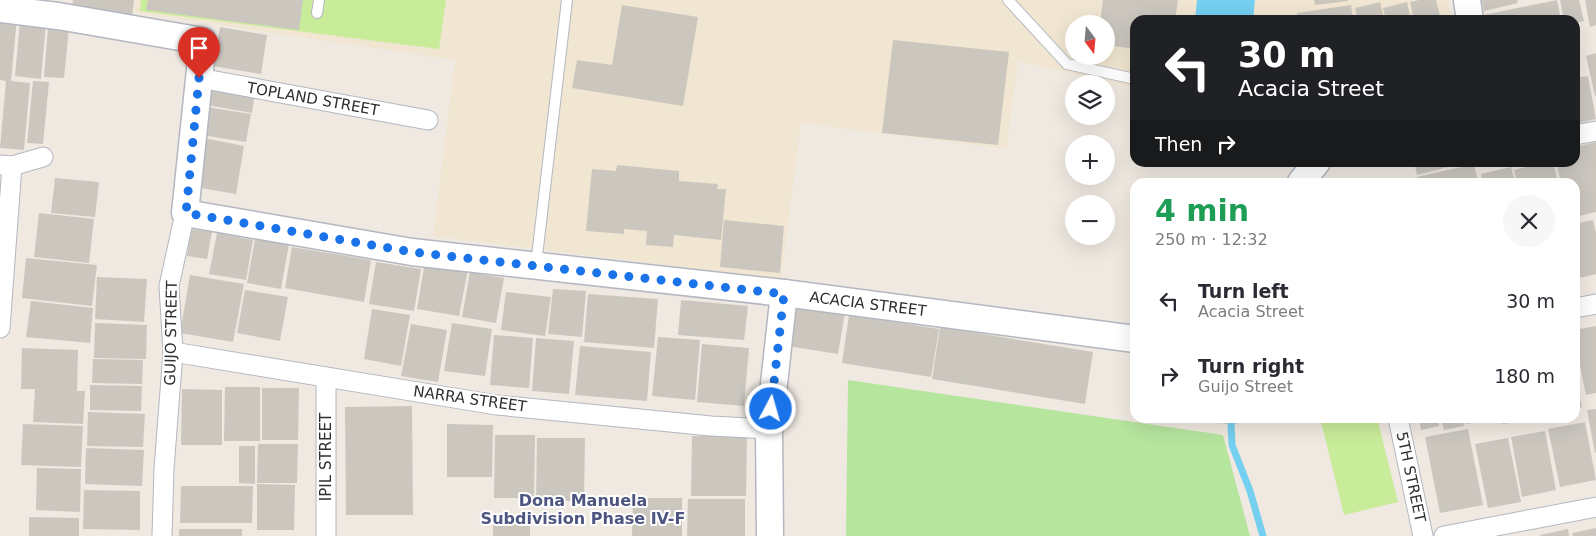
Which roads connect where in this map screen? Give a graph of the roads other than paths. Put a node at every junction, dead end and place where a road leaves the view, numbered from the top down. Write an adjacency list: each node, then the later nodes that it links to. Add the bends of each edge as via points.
1 (318, 0): 7 (lane)
2 (567, 0): 19 (lane)
3 (1008, 0): 10 (lane, via 1067,64)
4 (1467, 0): 8 (street)
5 (59, 8): 6 (street); 9 (street, GUIJO STREET, via 203,41)
6 (0, 9)
7 (317, 13)
8 (1469, 15)
9 (199, 78): 11 (street, TOPLAND STREET); 18 (street, GUIJO STREET)
10 (1130, 78)
11 (428, 120)
12 (1596, 131): 13 (street)
13 (1580, 134)
14 (43, 157): 15 (street)
15 (6, 165): 23 (street)
16 (1313, 167): 17 (street)
17 (1305, 178)
18 (186, 213): 19 (street, ACACIA STREET, via 412,252); 25 (street, GUIJO STREET, via 170,286)
19 (536, 266): 20 (street, ACACIA STREET)
20 (784, 294): 24 (street, ACACIA STREET); 28 (street)
21 (1596, 304): 22 (street)
22 (1580, 307)
23 (0, 328)
24 (1130, 338)
25 (173, 352): 26 (street, NARRA STREET); 30 (street, GUIJO STREET)
26 (326, 377): 28 (street, NARRA STREET, via 497,405); 31 (street, IPIL STREET)
27 (1399, 423): 33 (street, 5TH STREET)
28 (769, 429): 32 (street)
29 (1596, 507): 34 (street)
30 (162, 536)
31 (326, 536)
32 (770, 536)
33 (1424, 536)
34 (1444, 536)

